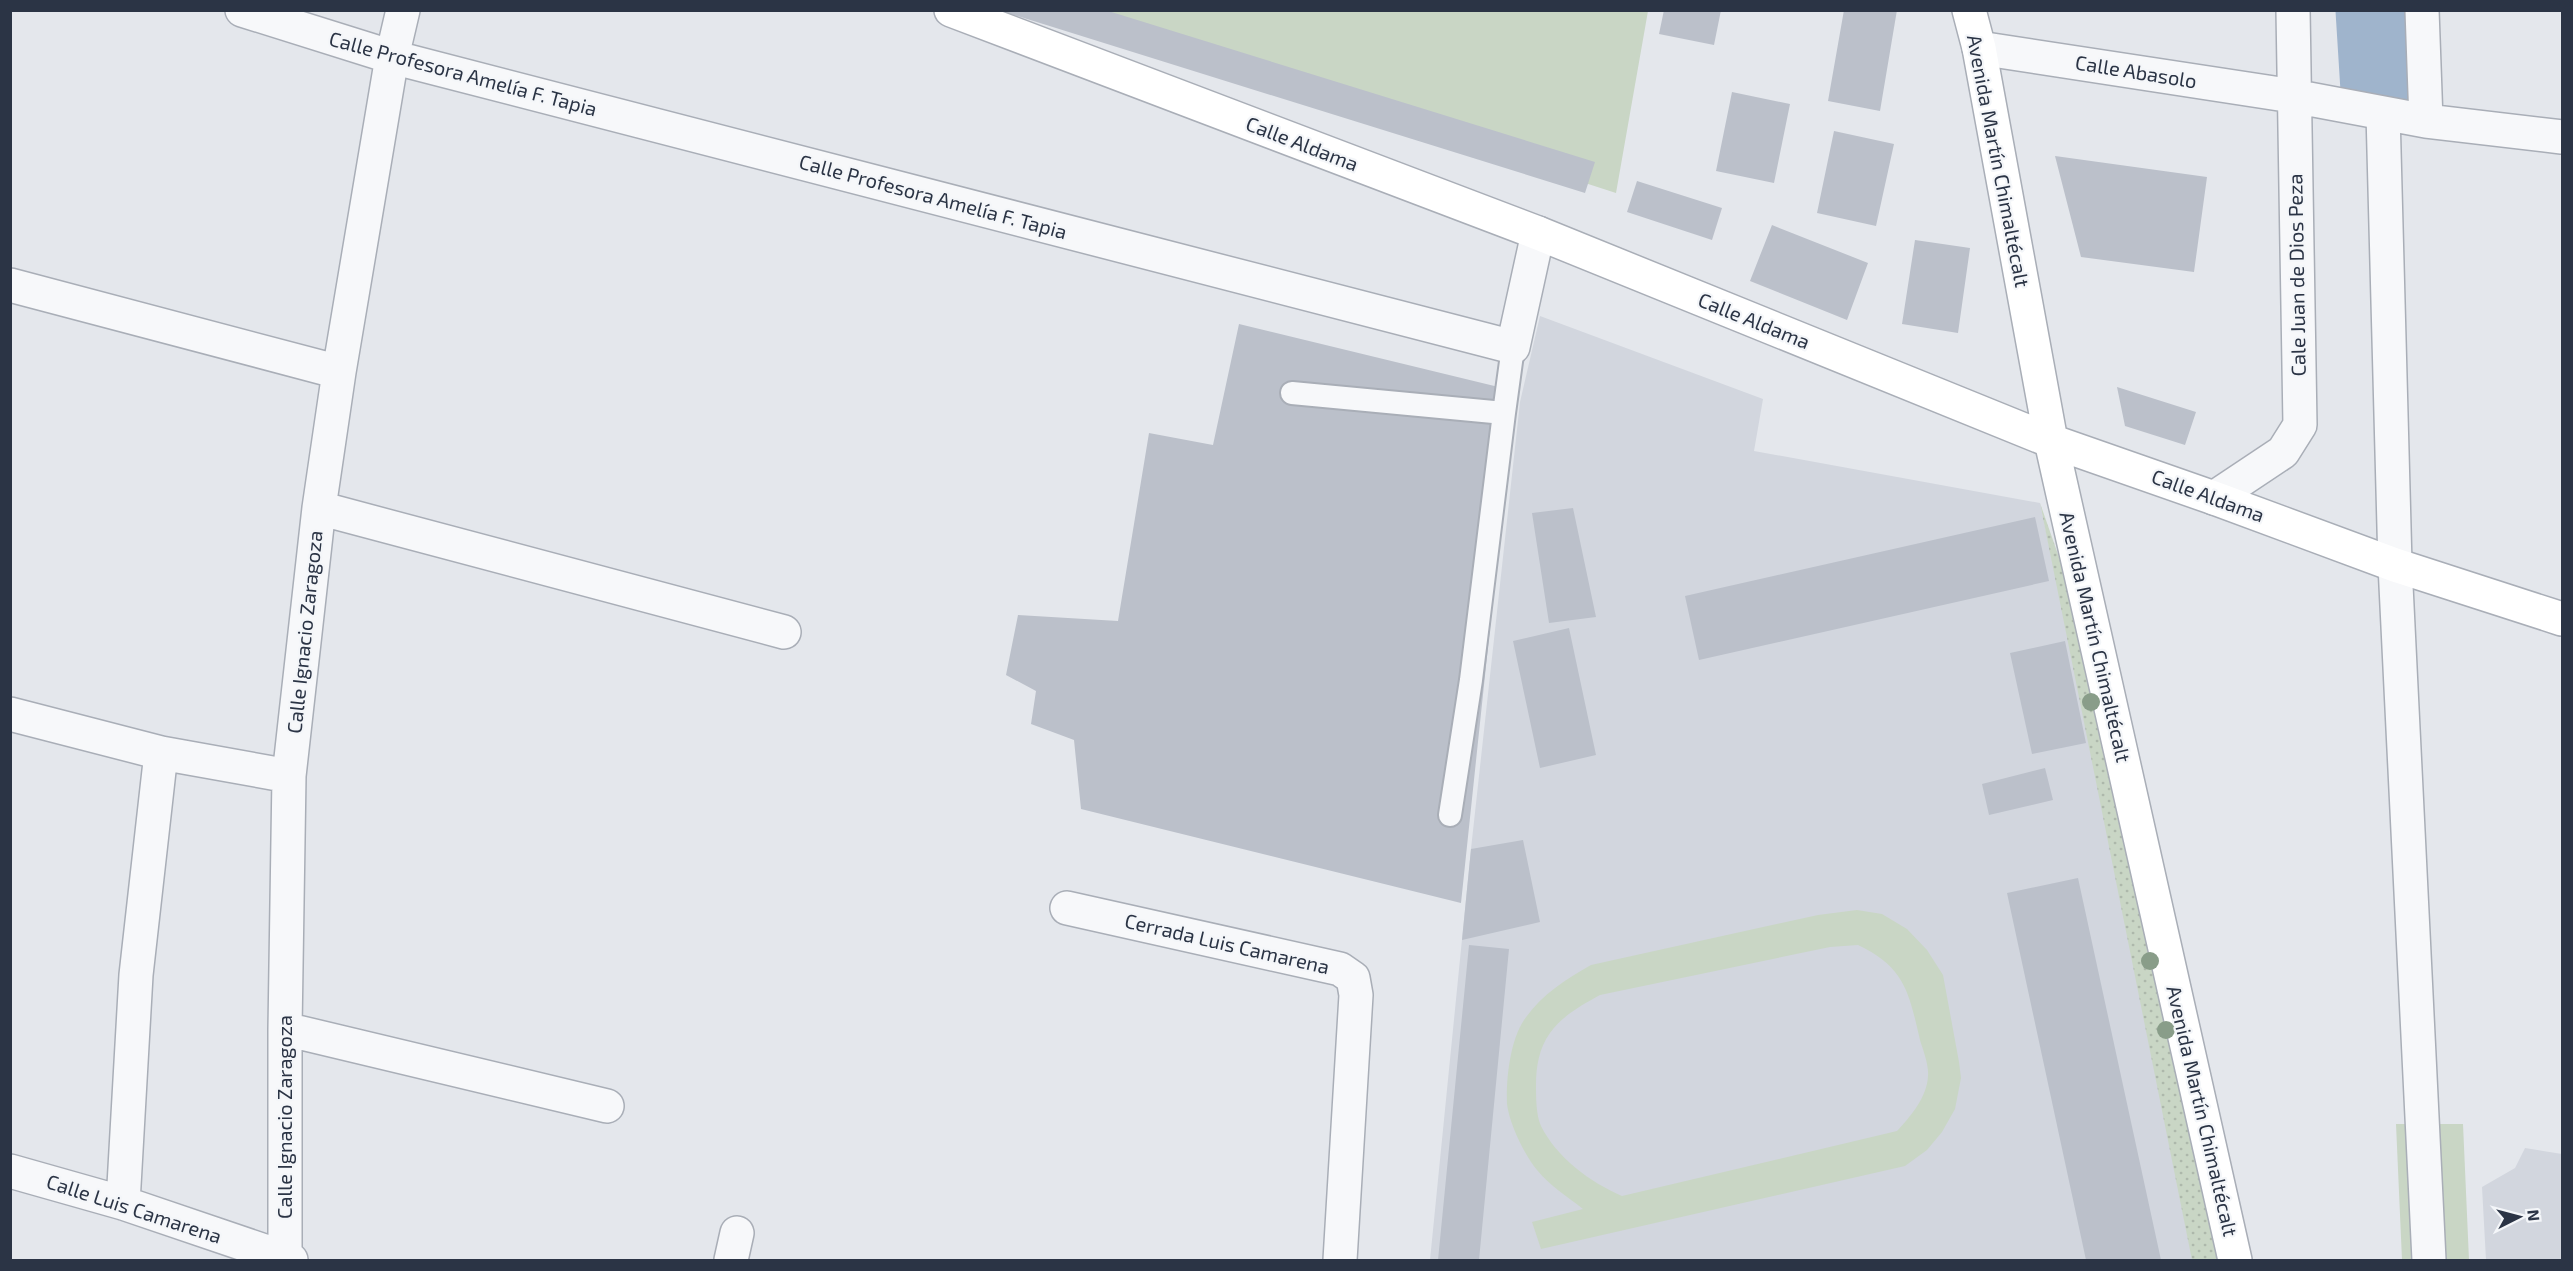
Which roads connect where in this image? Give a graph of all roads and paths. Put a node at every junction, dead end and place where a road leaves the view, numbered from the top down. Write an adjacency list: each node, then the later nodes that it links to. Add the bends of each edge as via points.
1 (242, 10): 8 (street, Calle Profesora Amelía F. Tapia)
2 (403, 10): 8 (street, Calle Ignacio Zaragoza)
3 (951, 10): 13 (main road, Calle Aldama)
4 (1969, 10): 7 (main road, Avenida Martín Chimaltécalt)
5 (2293, 10): 9 (street, Cale Juan de Dios Peza)
6 (2422, 10): 11 (street)
7 (1978, 48): 9 (street, Calle Abasolo); 19 (main road, Avenida Martín Chimaltécalt)
8 (392, 57): 15 (street, Calle Profesora Amelía F. Tapia); 16 (street, Calle Ignacio Zaragoza)
9 (2293, 96): 10 (street, Calle Abasolo); 20 (street, Cale Juan de Dios Peza, via 2300,425 2283,452)
10 (2384, 113): 11 (street, Calle Abasolo); 22 (street)
11 (2426, 121): 12 (street)
12 (2562, 137)
13 (1538, 233): 15 (street); 19 (main road, Calle Aldama)
14 (10, 285): 16 (street)
15 (1513, 347): 18 (lane)
16 (339, 372): 21 (street, Calle Ignacio Zaragoza)
17 (1292, 393): 18 (lane)
18 (1504, 413): 28 (lane)
19 (2051, 441): 20 (main road, Calle Aldama); 36 (main road, Avenida Martín Chimaltécalt)
20 (2214, 498): 22 (main road, Calle Aldama)
21 (319, 508): 24 (street); 27 (street, Calle Ignacio Zaragoza)
22 (2395, 565): 23 (main road, Calle Aldama); 37 (street)
23 (2562, 619)
24 (784, 632)
25 (10, 714): 26 (street)
26 (161, 753): 27 (street); 33 (street, via 136,975)
27 (289, 776): 30 (street, Calle Ignacio Zaragoza)
28 (1450, 815)
29 (1067, 908): 35 (street, Cerrada Luis Camarena, via 1340,969 1353,978 1356,994)
30 (285, 1029): 31 (street); 34 (street, Calle Ignacio Zaragoza)
31 (607, 1106)
32 (10, 1171): 33 (street, Calle Luis Camarena)
33 (123, 1203): 34 (street, Calle Luis Camarena)
34 (287, 1260)
35 (1340, 1260)
36 (2235, 1260)
37 (2428, 1260)

